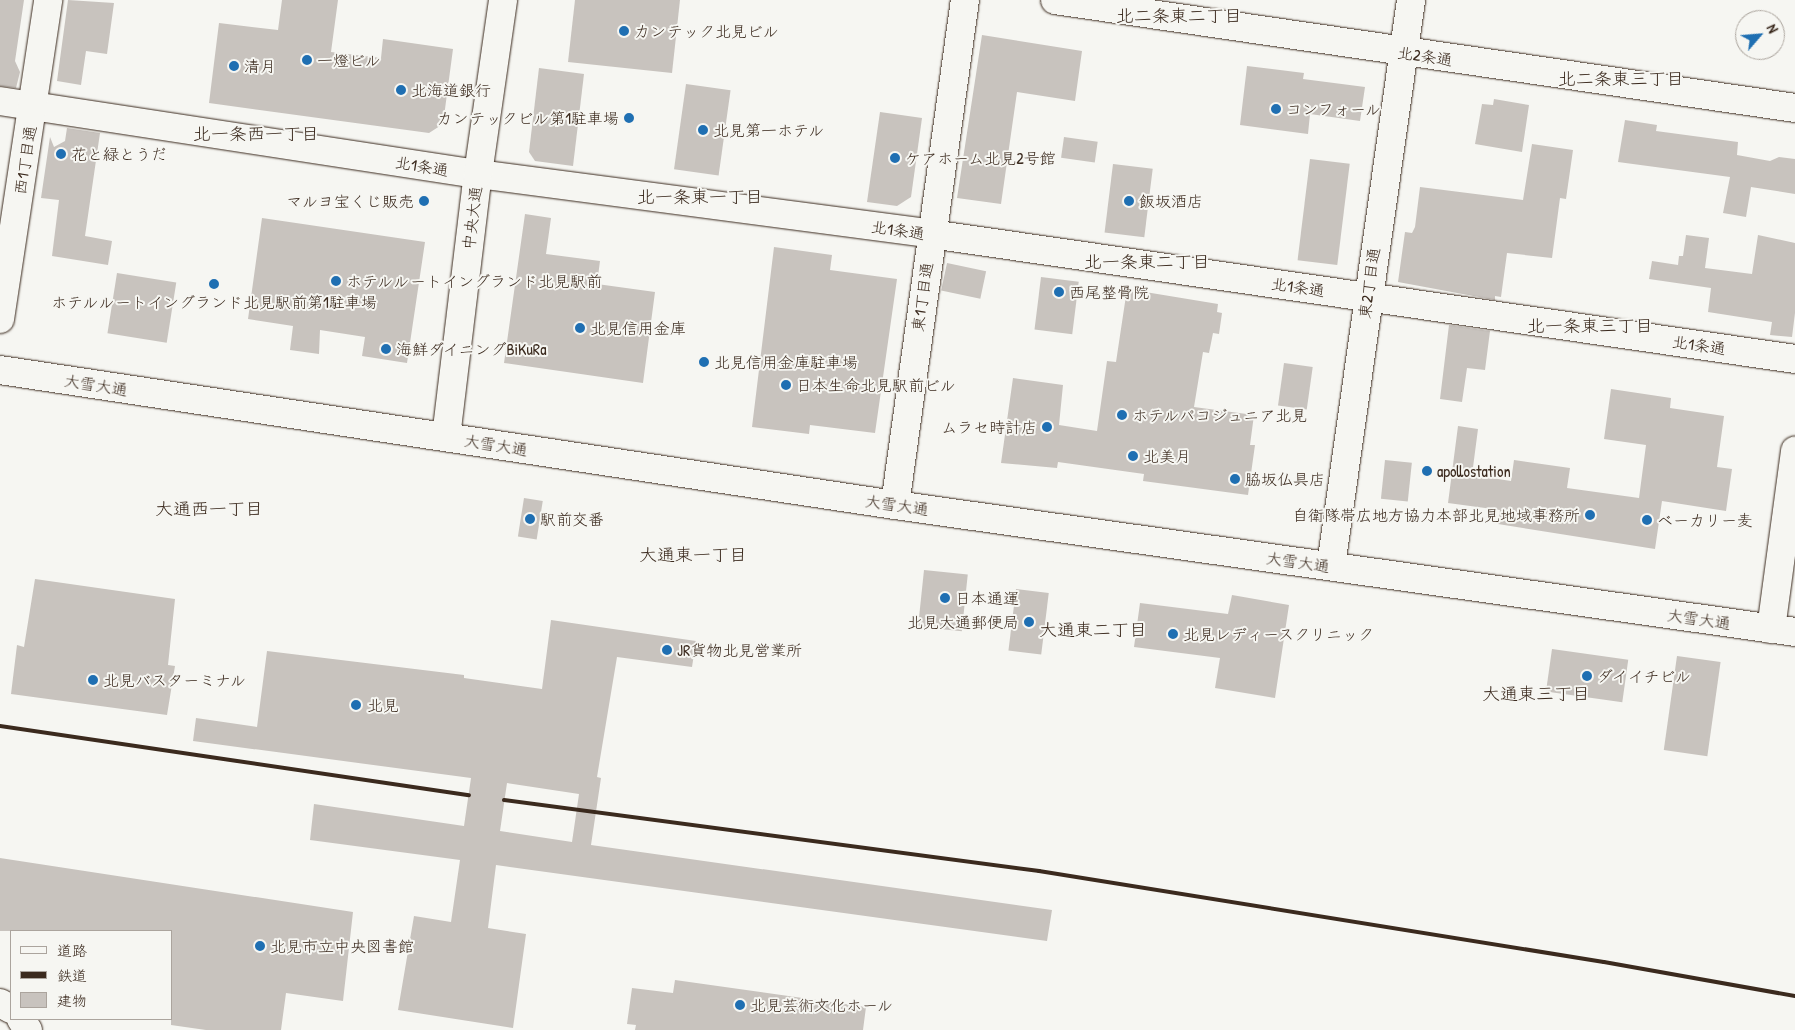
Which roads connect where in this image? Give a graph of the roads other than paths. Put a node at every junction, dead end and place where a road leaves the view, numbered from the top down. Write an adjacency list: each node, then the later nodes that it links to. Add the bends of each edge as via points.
1 (48, 0): 8 (main road, 西1丁目通)
2 (503, 0): 10 (main road, 中央大通)
3 (965, 0): 11 (main road, 東1丁目通)
4 (1055, 0): 6 (main road, 北2条通)
5 (1411, 0): 6 (main road, 東2丁目通)
6 (1403, 53): 9 (main road, 北2条通); 12 (main road, 東2丁目通)
7 (0, 101): 8 (main road, 北1条通)
8 (34, 106): 10 (main road, 北1条通); 13 (main road, 西1丁目通)
9 (1795, 108)
10 (478, 174): 11 (main road, 北1条通); 16 (main road, 中央大通)
11 (931, 234): 12 (main road, 北1条通); 18 (main road, 東1丁目通)
12 (1367, 296): 14 (main road, 北1条通); 19 (main road, 東2丁目通)
13 (0, 319)
14 (1795, 359)
15 (0, 370): 16 (main road, 大雪大通)
16 (446, 437): 18 (main road, 大雪大通)
17 (1795, 451): 20 (main road)
18 (895, 505): 19 (main road, 大雪大通)
19 (1331, 566): 20 (main road, 大雪大通)
20 (1783, 631)

